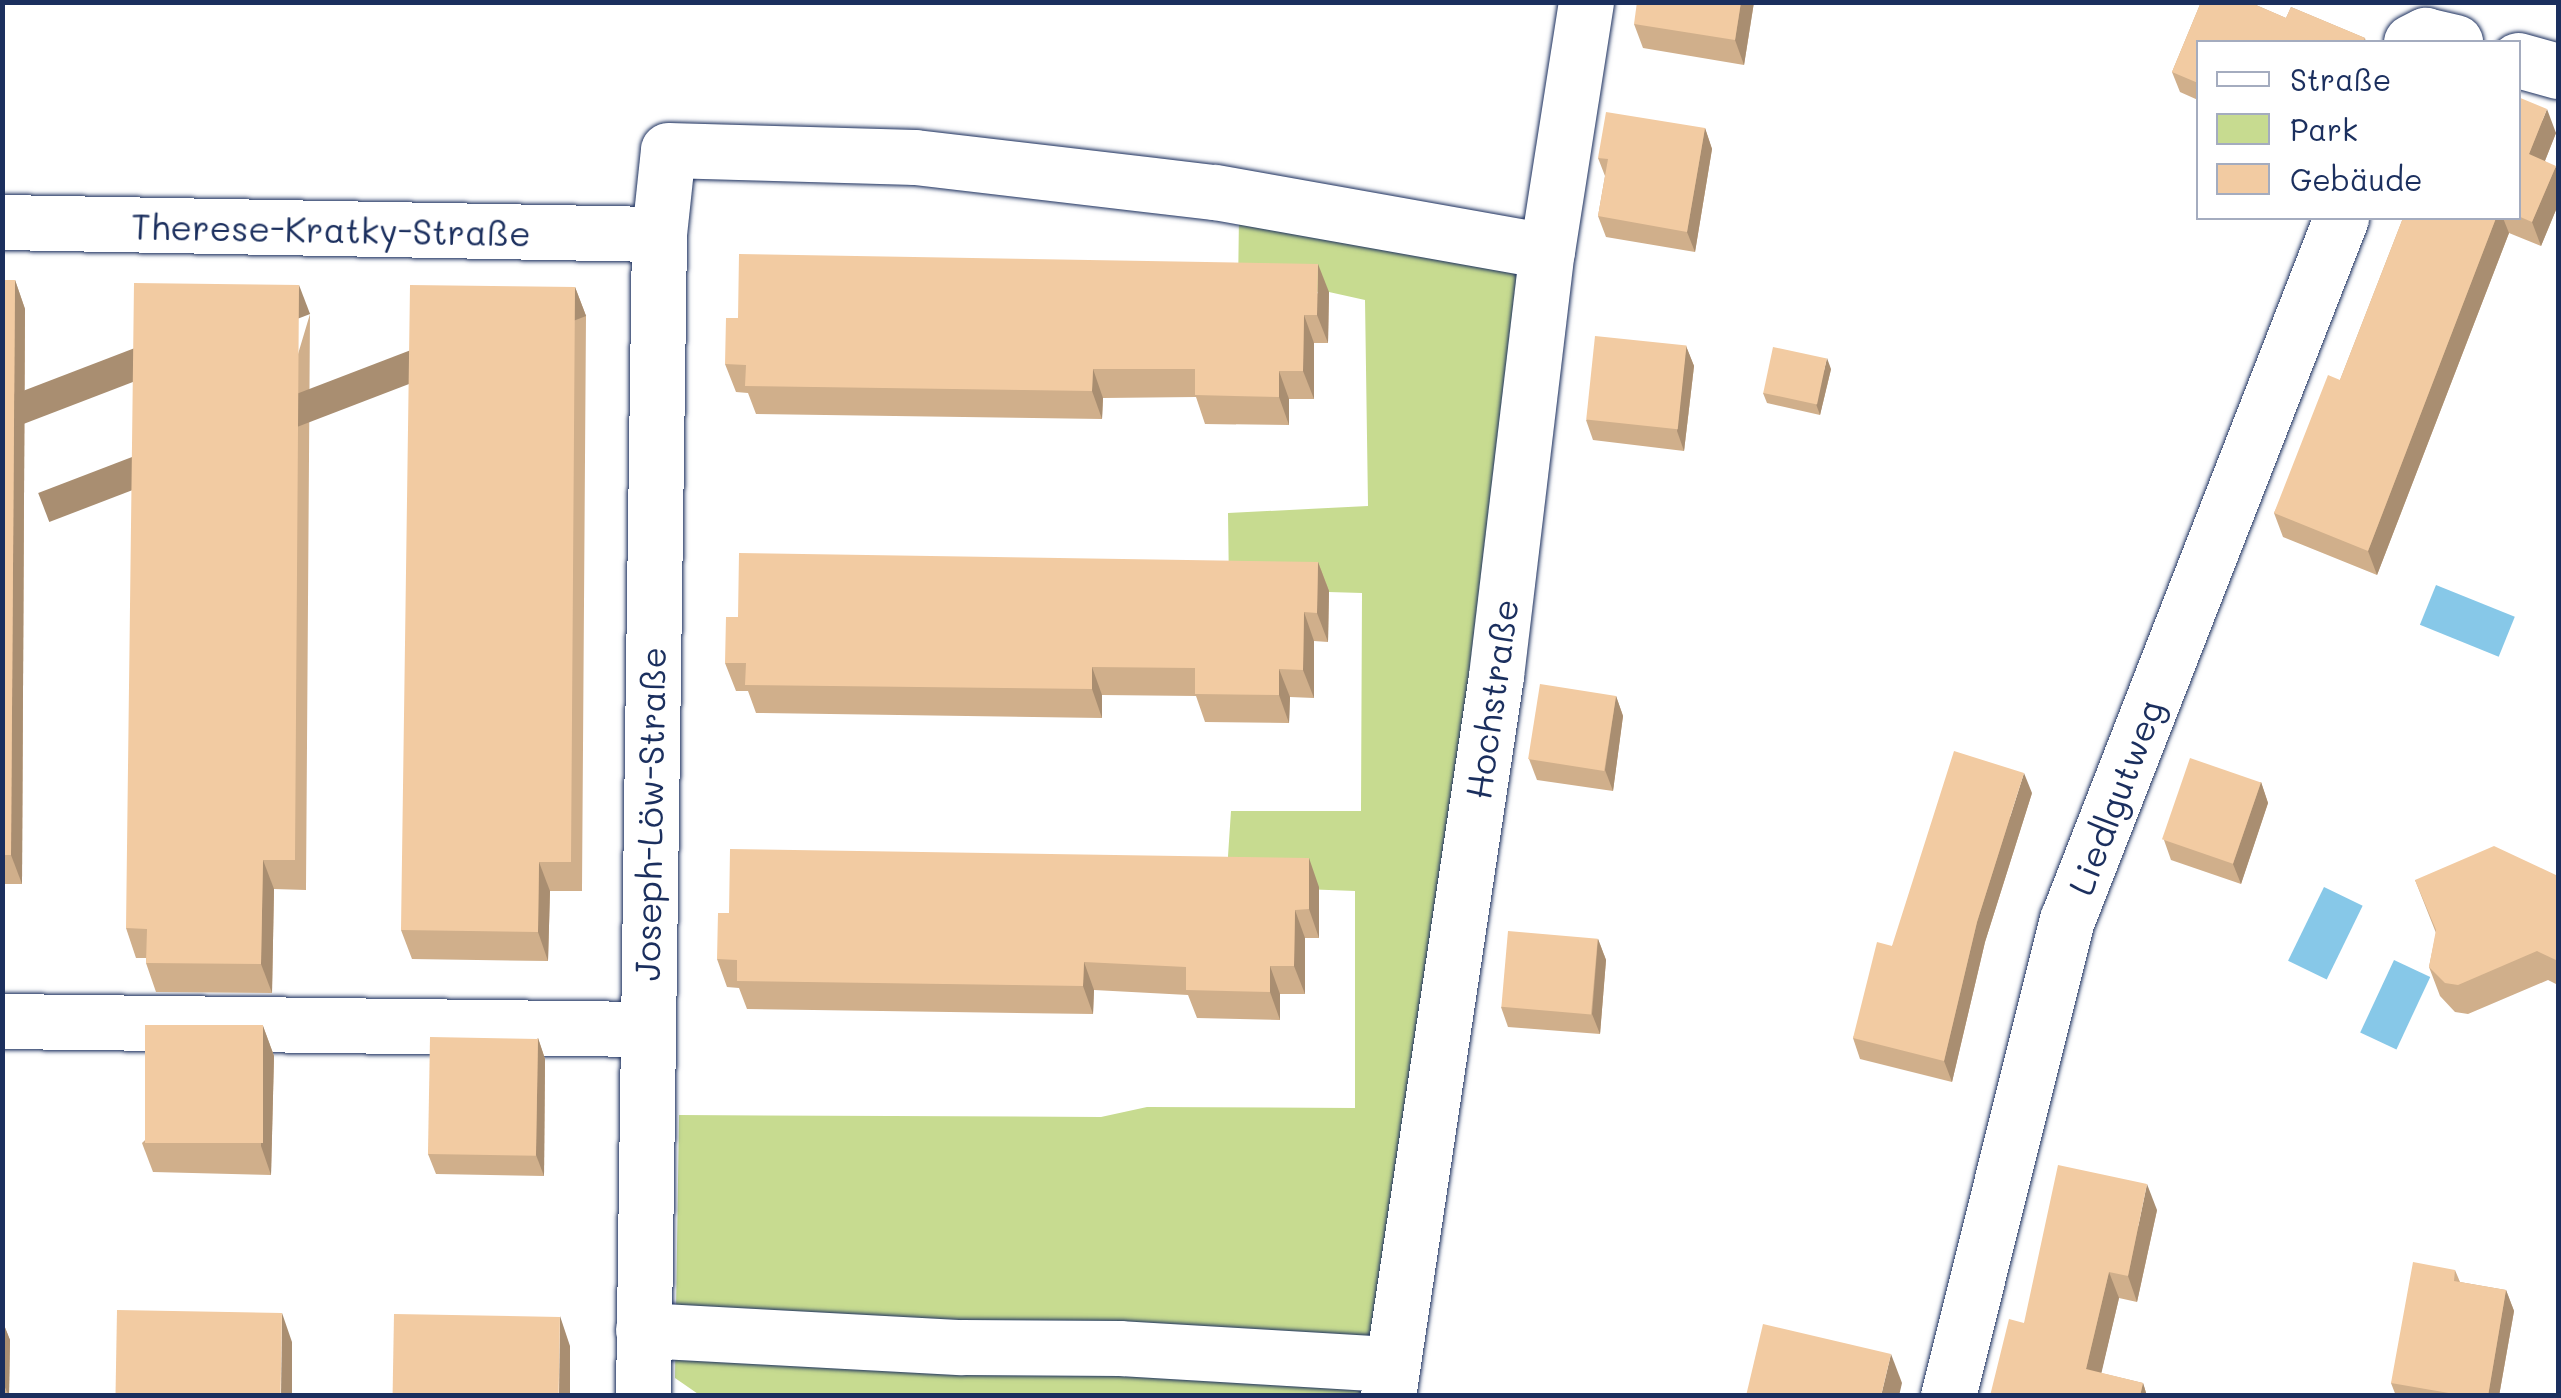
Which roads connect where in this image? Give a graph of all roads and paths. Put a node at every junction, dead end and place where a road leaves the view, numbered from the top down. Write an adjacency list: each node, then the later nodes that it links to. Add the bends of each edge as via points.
1 (1586, 2): 9 (street, Hochstraße)
2 (2415, 40): 3 (street, via 2425,35)
3 (2446, 40)
4 (2521, 61): 5 (street)
5 (2558, 72)
6 (2340, 220): 15 (street, Liedlgutweg, via 2067,920)
7 (2, 222): 8 (street, Therese-Kratky-Straße)
8 (658, 234): 9 (street, Joseph-Löw-Straße, via 668,150 952,162 1215,192); 11 (street, Joseph-Löw-Straße)
9 (1547, 251): 13 (street, Hochstraße, via 1496,676)
10 (2, 1021): 11 (street)
11 (646, 1029): 12 (street, Joseph-Löw-Straße)
12 (644, 1330): 13 (street, via 1120,1348); 14 (street, Joseph-Löw-Straße)
13 (1391, 1380)
14 (643, 1396)
15 (1948, 1396)

